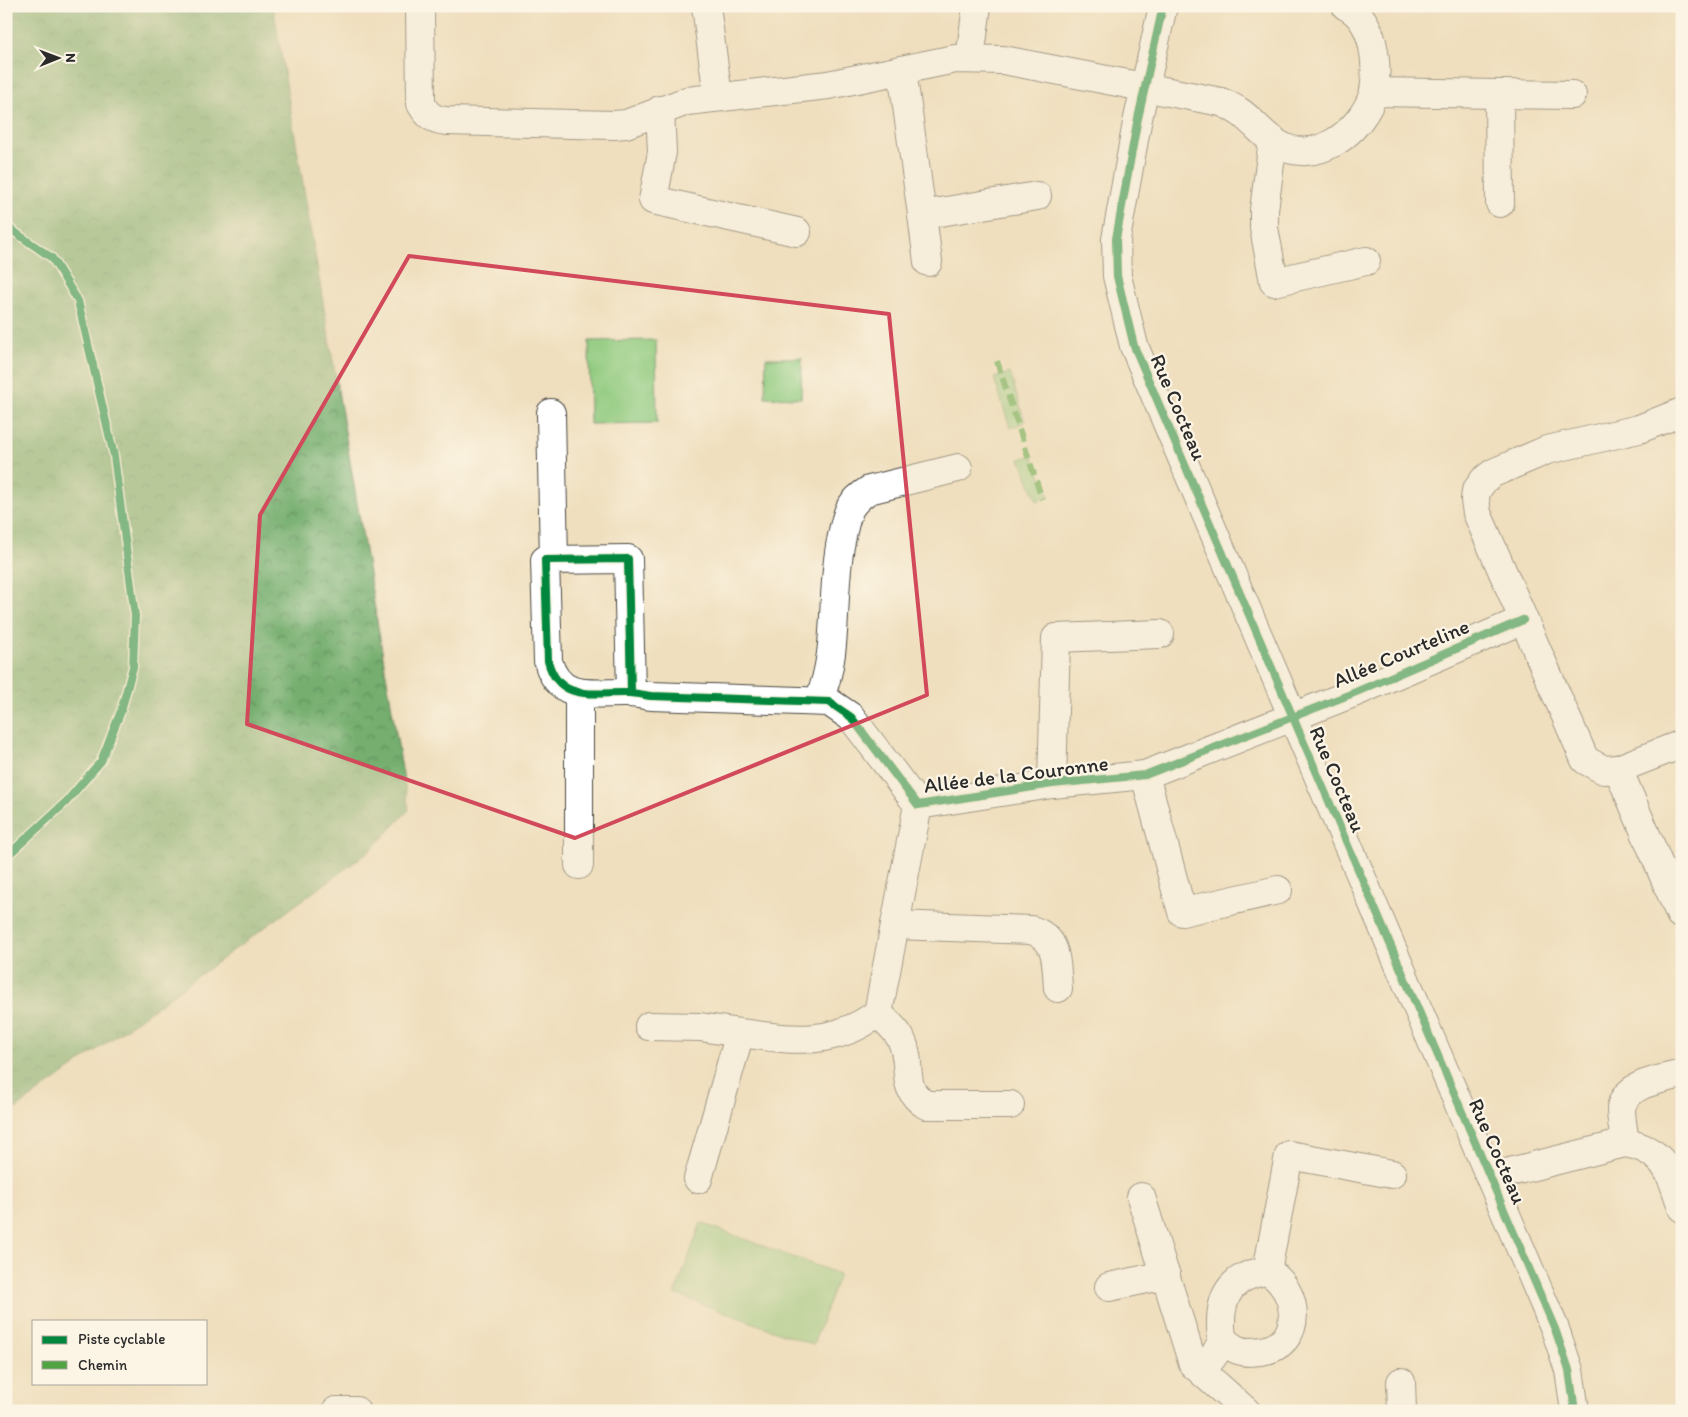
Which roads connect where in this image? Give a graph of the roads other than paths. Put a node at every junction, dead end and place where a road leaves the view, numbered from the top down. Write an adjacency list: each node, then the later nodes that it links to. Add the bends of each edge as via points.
1 (420, 6): 13 (street, via 421,104 427,115 434,119 614,126)
2 (706, 6): 12 (street)
3 (977, 6): 6 (street)
4 (1163, 6): 8 (street, Rue Cocteau)
5 (1346, 6): 9 (street, via 1357,13 1367,29 1375,59)
6 (970, 58): 7 (street); 8 (street, via 1003,60)
7 (902, 70): 12 (street, via 828,85); 17 (street)
8 (1145, 86): 14 (street, via 1232,106); 30 (street, Rue Cocteau, via 1116,239 1120,297 1134,346)
9 (1374, 92): 10 (street); 14 (street, via 1365,116 1340,140 1326,146 1297,150)
10 (1499, 94): 11 (street); 16 (street)
11 (1572, 95)
12 (718, 97): 13 (street, via 686,101)
13 (660, 110): 18 (street, via 662,152 653,200)
14 (1272, 140): 19 (street, via 1264,228 1274,282)
15 (1037, 196): 17 (street)
16 (1500, 203)
17 (922, 215): 20 (street)
18 (797, 232)
19 (1366, 261)
20 (928, 262)
21 (1682, 412): 25 (street, via 1639,429 1547,450 1484,480 1476,491 1477,513)
22 (551, 413): 24 (street)
23 (958, 468): 29 (street, via 869,490 859,496 851,507 839,550 829,666)
24 (554, 560): 27 (street, via 628,559); 28 (street, via 545,560 548,661 551,672 560,683)
25 (1523, 620): 30 (street, Allée Courteline); 32 (street, via 1585,760 1604,770)
26 (1160, 634): 34 (street, Allée de la Couronne, via 1056,638)
27 (631, 692): 28 (street, Allée de la Couronne); 29 (street, Allée de la Couronne, via 651,696)
28 (579, 694): 36 (street)
29 (819, 700): 35 (street, Allée de la Couronne, via 838,707 851,717)
30 (1292, 718): 33 (street, Allée de la Couronne); 48 (street, Rue Cocteau)
31 (1682, 744): 32 (street)
32 (1618, 769): 38 (street)
33 (1146, 775): 34 (street, Allée de la Couronne); 37 (street, via 1182,912)
34 (1052, 784): 35 (street, Allée de la Couronne)
35 (918, 805): 39 (street, Allée de la Couronne)
36 (579, 864)
37 (1278, 890)
38 (1680, 914)
39 (895, 925): 40 (street, via 1040,932 1054,946); 41 (street, Allée de la Couronne)
40 (1058, 988)
41 (878, 1014): 43 (street, via 849,1031 816,1039); 45 (street, via 902,1040 909,1086 919,1101 926,1105)
42 (649, 1026): 43 (street, via 700,1027)
43 (740, 1033): 49 (street)
44 (1682, 1074): 46 (street, via 1630,1092 1621,1108)
45 (1010, 1105)
46 (1625, 1144): 48 (street); 51 (street, via 1648,1150 1669,1168)
47 (1392, 1174): 52 (street, via 1289,1155)
48 (1490, 1177): 62 (street, Rue Cocteau, via 1563,1349)
49 (698, 1179)
50 (1141, 1197): 53 (street)
51 (1682, 1208)
52 (1267, 1271): 55 (street, via 1243,1278 1226,1293 1221,1318); 55 (street, via 1275,1276 1290,1296 1294,1324 1287,1336 1277,1346 1252,1352 1238,1350)
53 (1166, 1275): 54 (street); 56 (street, via 1194,1364)
54 (1108, 1287)
55 (1222, 1339): 56 (street)
56 (1202, 1371): 60 (street)
57 (1401, 1382): 61 (street)
58 (336, 1411): 59 (street)
59 (356, 1411)
60 (1246, 1411)
61 (1402, 1411)
62 (1575, 1411)

